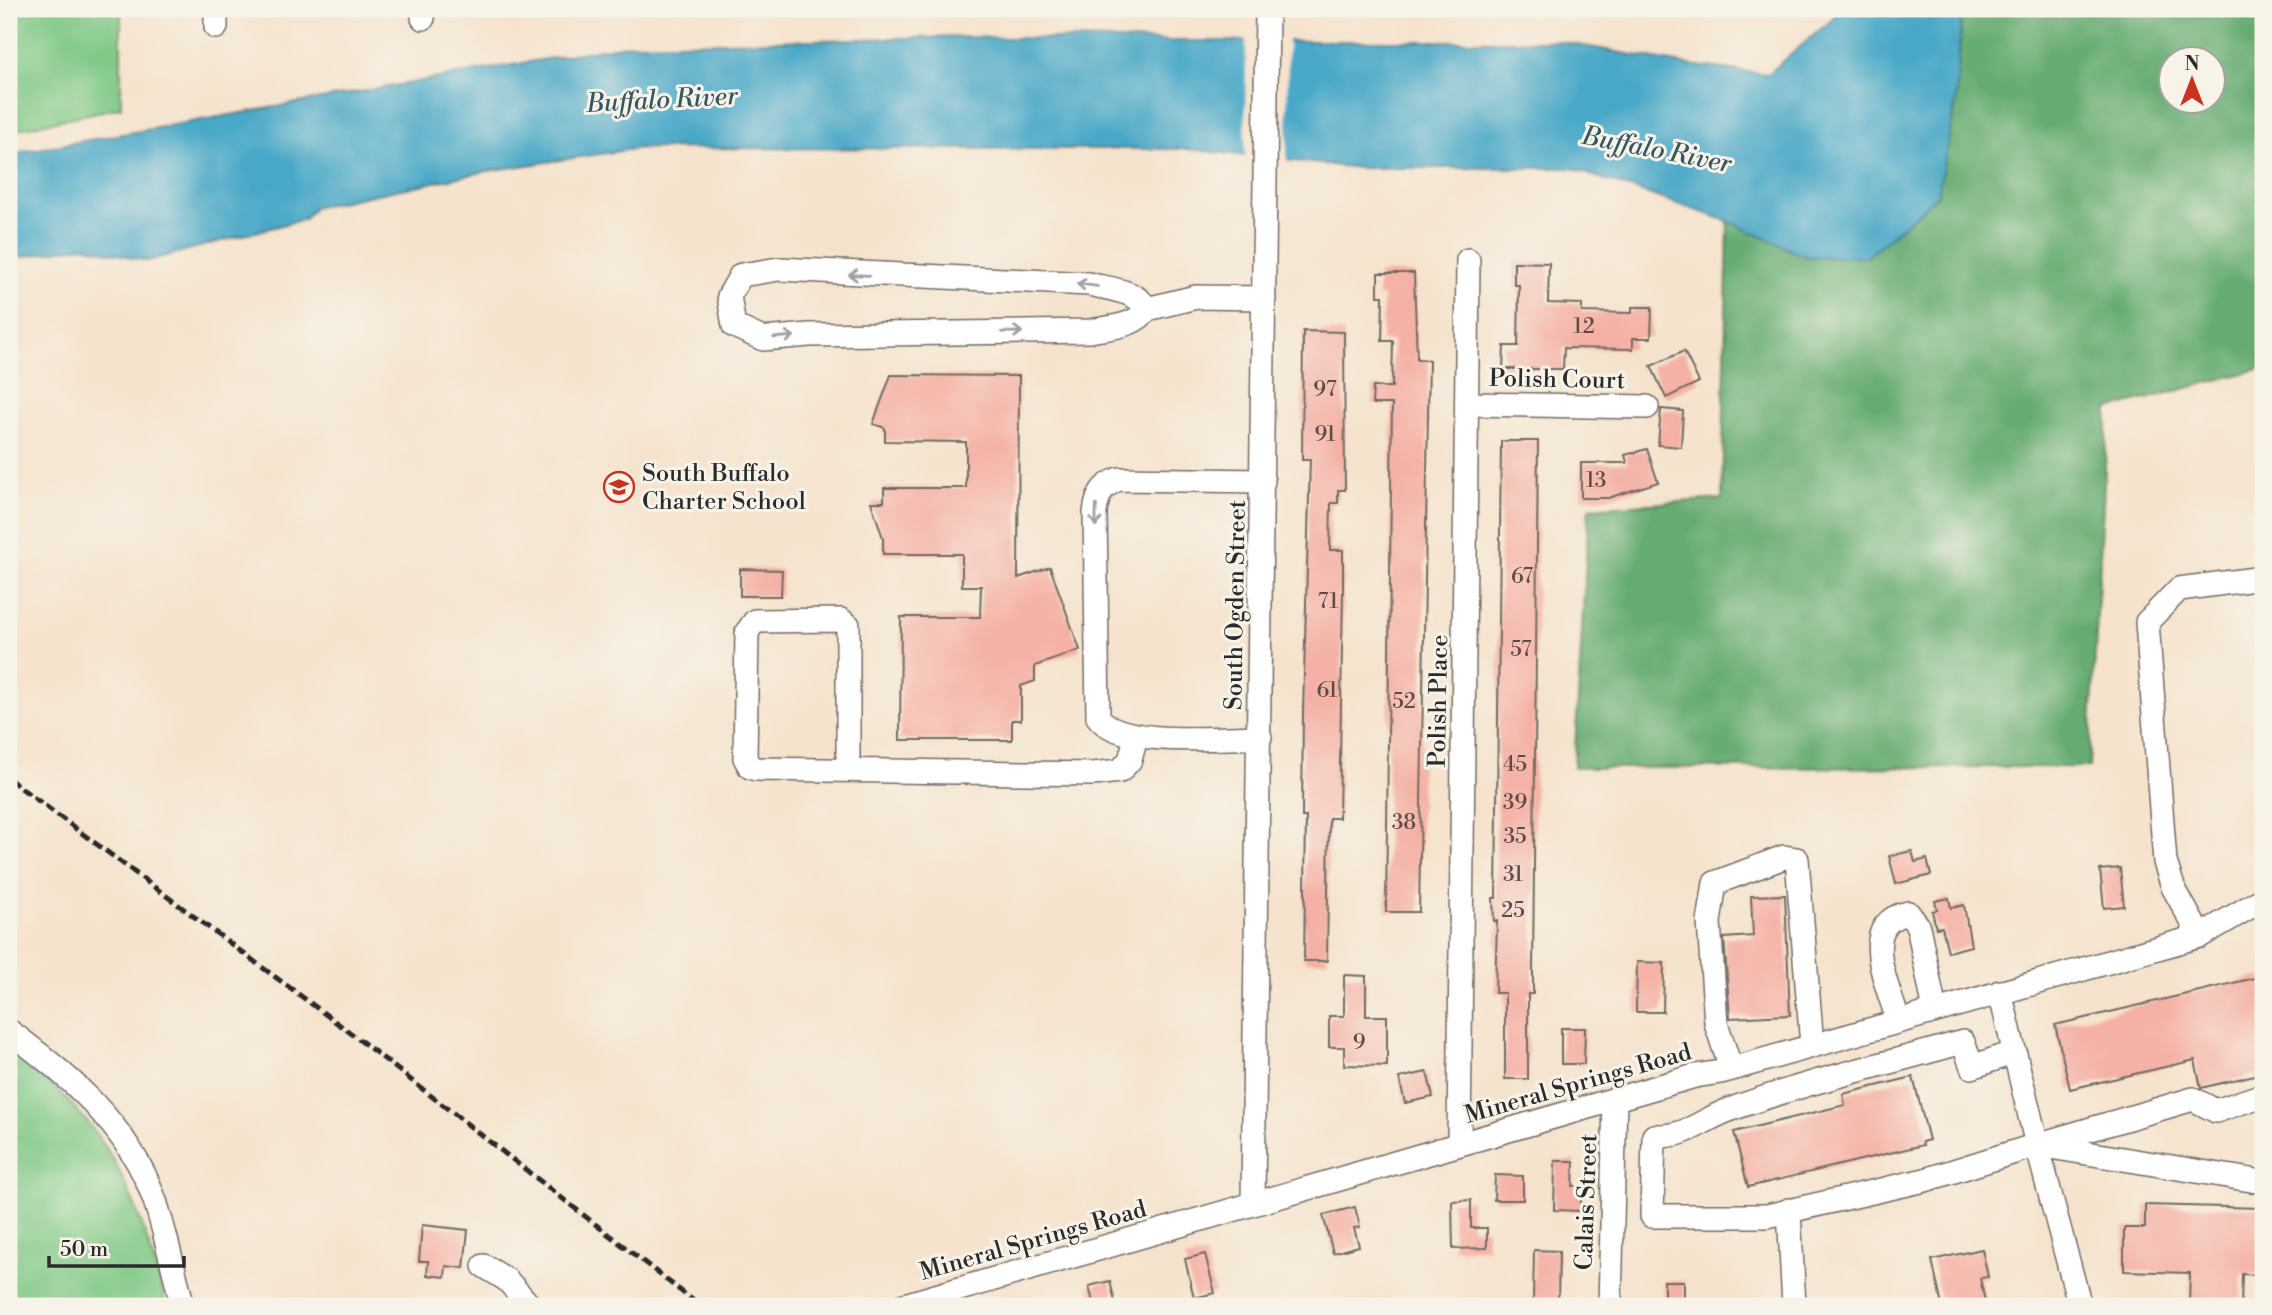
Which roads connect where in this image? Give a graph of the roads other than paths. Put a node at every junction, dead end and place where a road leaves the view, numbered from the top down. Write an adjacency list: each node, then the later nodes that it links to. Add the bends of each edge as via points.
1 (1267, 9): 3 (street, South Ogden Street)
2 (1468, 260): 5 (street, Polish Place)
3 (1264, 298): 4 (street, via 1196,297); 7 (street, South Ogden Street)
4 (1147, 309): 4 (street, one-way to 4, via 1134,296 1089,284 779,269 741,275 729,296 734,326 763,339 1090,331 1132,322)
5 (1467, 404): 6 (street, Polish Court); 23 (street, Polish Place)
6 (1647, 407)
7 (1263, 481): 9 (street, one-way to 9, via 1119,479 1104,485 1097,496 1098,717 1105,727); 10 (street, South Ogden Street)
8 (2263, 578): 13 (street, via 2179,589 2147,622 2165,862)
9 (1136, 737): 10 (street); 11 (street, via 1120,771)
10 (1260, 737): 26 (street, South Ogden Street)
11 (848, 770): 11 (street, via 750,767 745,758 747,632 755,621 841,620 848,625)
12 (2263, 899): 13 (street, Mineral Springs Road)
13 (2200, 936): 14 (street, Mineral Springs Road)
14 (2000, 992): 15 (street, Mineral Springs Road); 19 (street)
15 (1935, 1011): 16 (street, Mineral Springs Road); 16 (street, via 1918,926 1908,913 1894,915 1879,932 1878,946)
16 (1898, 1021): 18 (street, Mineral Springs Road)
17 (9, 1031): 29 (street, via 67,1074 117,1128 153,1196)
18 (1812, 1046): 20 (street, Mineral Springs Road); 20 (street, via 1797,859 1784,857 1715,883 1709,922 1716,1023)
19 (2015, 1052): 24 (street); 27 (street, via 1972,1068 1963,1042 1727,1110 1688,1132 1654,1136 1653,1216 1767,1216)
20 (1731, 1069): 22 (street, Mineral Springs Road)
21 (2263, 1095): 24 (street, via 2216,1111 2193,1099)
22 (1615, 1099): 23 (street, Mineral Springs Road); 32 (street, Calais Street)
23 (1459, 1144): 26 (street, Mineral Springs Road)
24 (2037, 1145): 25 (street); 27 (street, via 1925,1180); 34 (street)
25 (2263, 1182)
26 (1253, 1203): 31 (street, Mineral Springs Road)
27 (1789, 1210): 33 (street)
28 (484, 1266): 30 (street, via 507,1280)
29 (183, 1306)
30 (530, 1306)
31 (901, 1306)
32 (1609, 1306)
33 (1794, 1306)
34 (2080, 1306)

